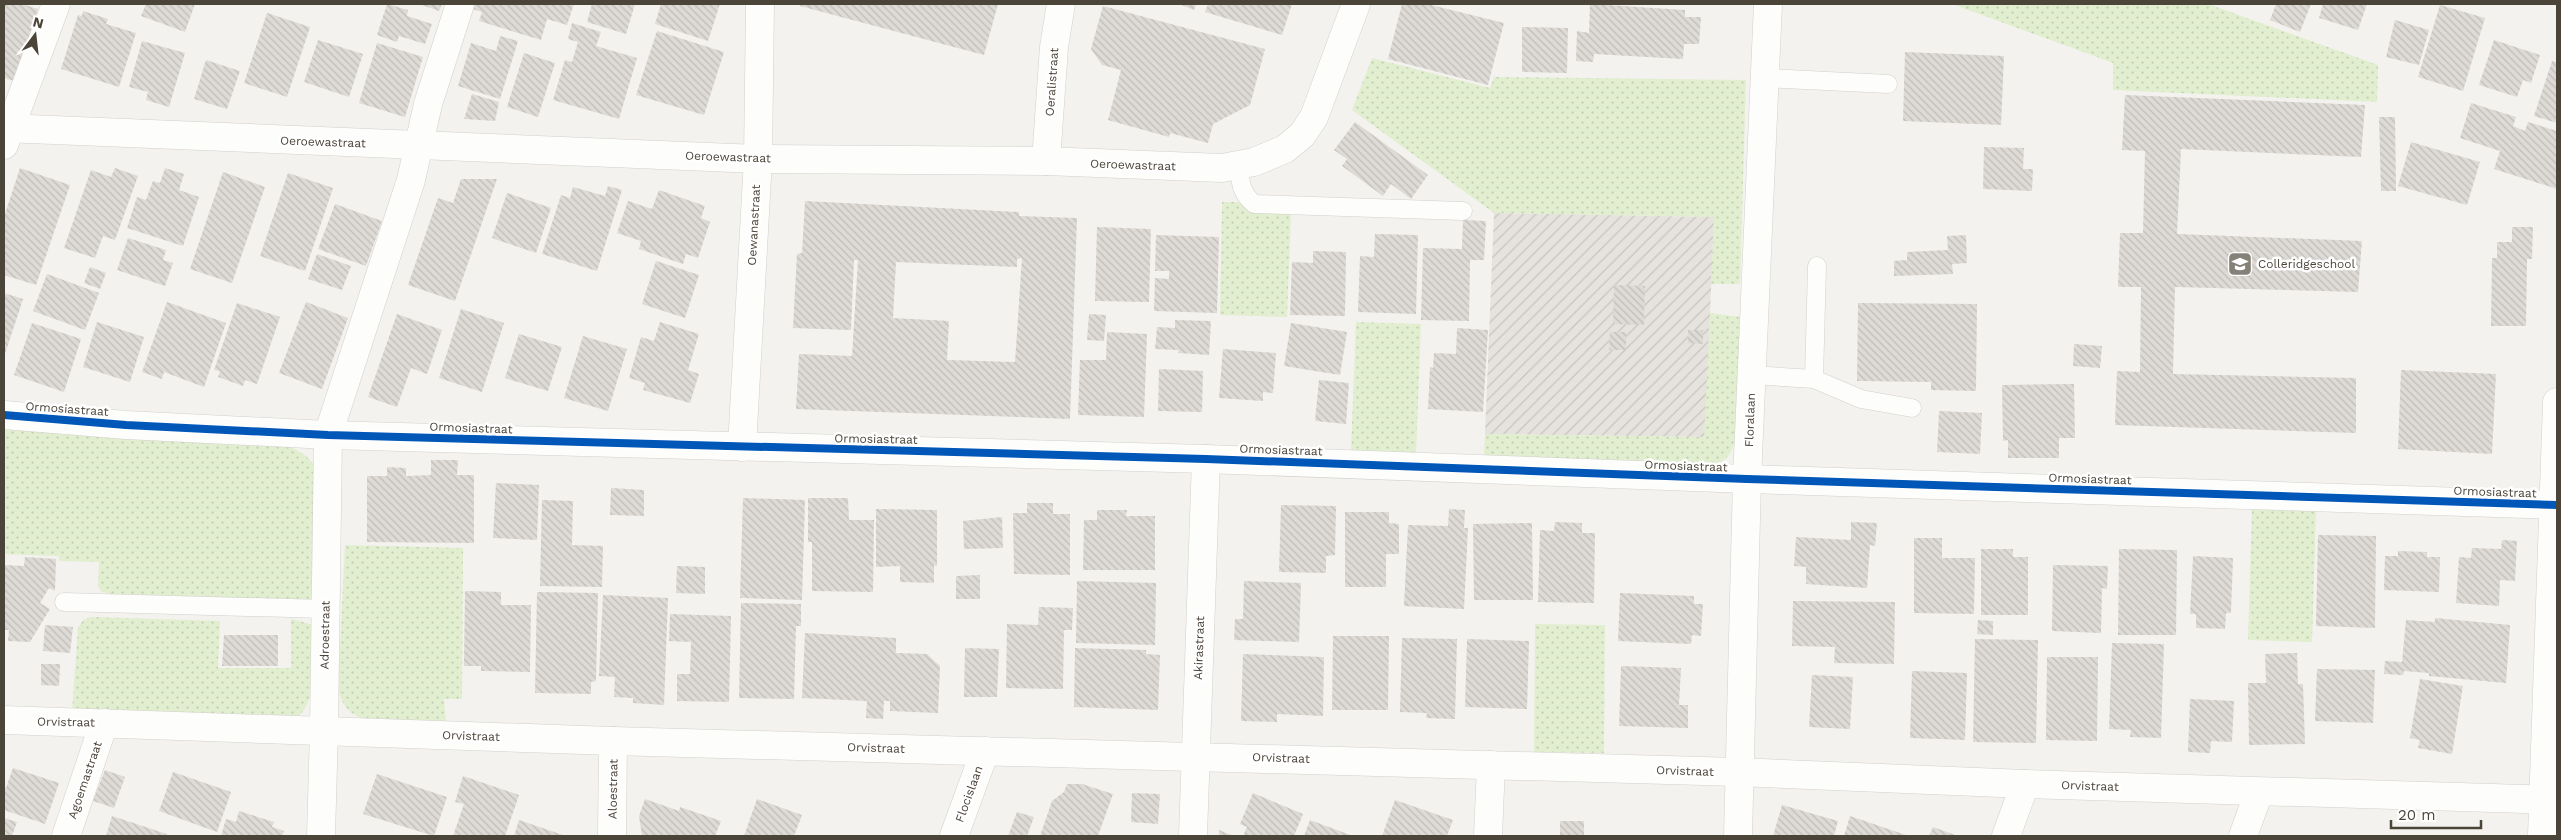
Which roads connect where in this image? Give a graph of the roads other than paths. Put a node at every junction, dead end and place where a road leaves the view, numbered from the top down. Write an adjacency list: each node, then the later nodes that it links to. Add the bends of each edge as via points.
1 (56, 4): 9 (street)
2 (460, 4): 10 (street, Adroestraat)
3 (760, 4): 11 (street, Oewanastraat)
4 (1061, 4): 12 (street, Oeralistraat, via 1054,47)
5 (1356, 4): 13 (street, Oeroewastraat, via 1314,117 1302,135 1284,149)
6 (1768, 4): 7 (street, Floralaan)
7 (1765, 78): 8 (lane); 16 (street, Floralaan)
8 (1888, 84)
9 (6, 134): 10 (street, Oeroewastraat)
10 (418, 146): 11 (street, Oeroewastraat); 21 (street, Adroestraat, via 411,180)
11 (758, 158): 12 (street, Oeroewastraat); 22 (street, Oewanastraat)
12 (1046, 161): 13 (street, Oeroewastraat, via 1222,168)
13 (1239, 165): 14 (lane, via 1241,187 1254,204)
14 (1463, 211)
15 (1817, 266): 17 (lane)
16 (1752, 375): 17 (lane); 24 (street, Floralaan)
17 (1814, 380): 19 (lane, via 1860,399)
18 (2557, 402): 25 (street)
19 (1912, 408)
20 (4, 415): 21 (street, Ormosiastraat)
21 (328, 435): 22 (street, Ormosiastraat); 27 (street, Adroestraat)
22 (742, 447): 23 (street, Ormosiastraat)
23 (1206, 459): 24 (street, Ormosiastraat); 33 (street, Akirastraat)
24 (1747, 480): 25 (street, Ormosiastraat); 35 (street, Floralaan)
25 (2555, 505): 38 (street)
26 (64, 602): 27 (lane)
27 (326, 609): 30 (street, Adroestraat)
28 (4, 720): 29 (street, Orvistraat)
29 (104, 723): 30 (street, Orvistraat); 39 (street, Agoemastraat)
30 (324, 730): 31 (street, Orvistraat); 40 (street, Adroestraat)
31 (613, 741): 32 (street, Orvistraat); 41 (street, Aloestraat)
32 (984, 751): 33 (street, Orvistraat); 42 (street, Flocislaan)
33 (1195, 756): 34 (street, Orvistraat); 43 (street, Akirastraat)
34 (1491, 765): 35 (street, Orvistraat); 44 (street)
35 (1738, 772): 36 (street, Orvistraat); 45 (street, Floralaan)
36 (2025, 784): 37 (street, Orvistraat); 46 (street)
37 (2258, 792): 38 (street, Orvistraat); 47 (street)
38 (2550, 800): 48 (street)
39 (66, 836)
40 (321, 836)
41 (612, 836)
42 (954, 836)
43 (1193, 836)
44 (1488, 836)
45 (1738, 836)
46 (2006, 836)
47 (2243, 836)
48 (2542, 836)

